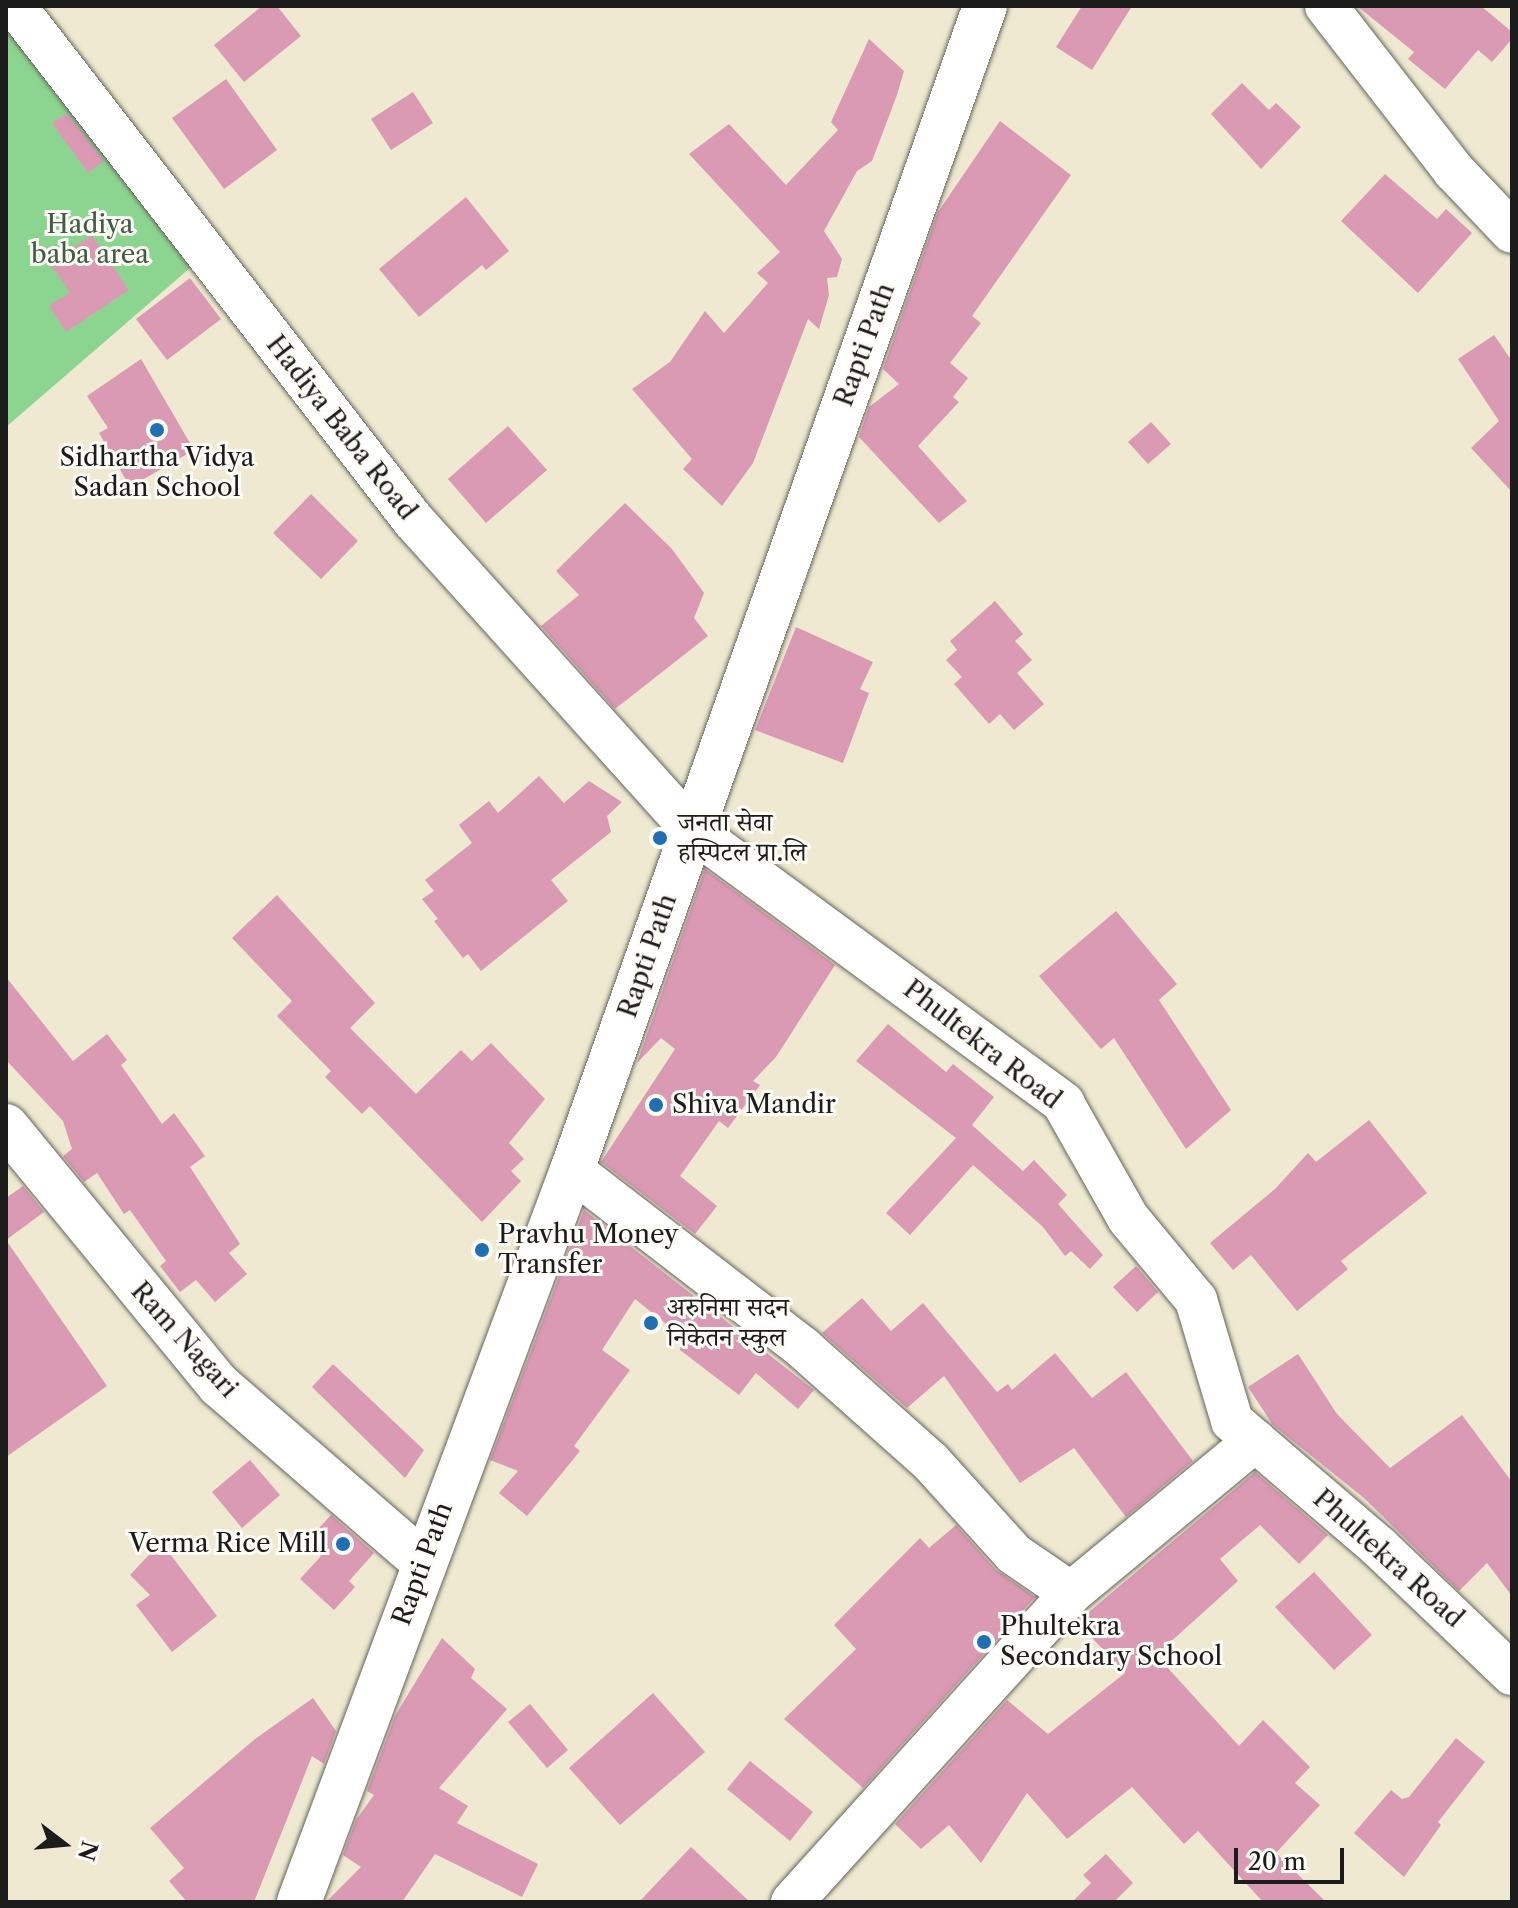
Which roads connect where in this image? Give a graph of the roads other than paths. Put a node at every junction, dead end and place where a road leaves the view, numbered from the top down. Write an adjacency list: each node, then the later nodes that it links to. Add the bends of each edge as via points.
1 (15, 6): 5 (street, Hadiya Baba Road, via 413,520)
2 (985, 6): 5 (main road, Rapti Path)
3 (1326, 6): 4 (street, via 1454,171)
4 (1512, 232)
5 (692, 830): 7 (main road, Rapti Path); 8 (street, Phultekra Road, via 1063,1103 1128,1218 1196,1300 1232,1421)
6 (6, 1126): 9 (main road, Ram Nagari, via 219,1385)
7 (572, 1170): 9 (main road, Rapti Path); 10 (street, via 803,1348 930,1461 1014,1554)
8 (1255, 1441): 10 (street); 11 (street, Phultekra Road, via 1379,1547)
9 (423, 1562): 12 (main road, Rapti Path)
10 (1071, 1593): 13 (street)
11 (1512, 1674)
12 (299, 1902)
13 (792, 1902)

